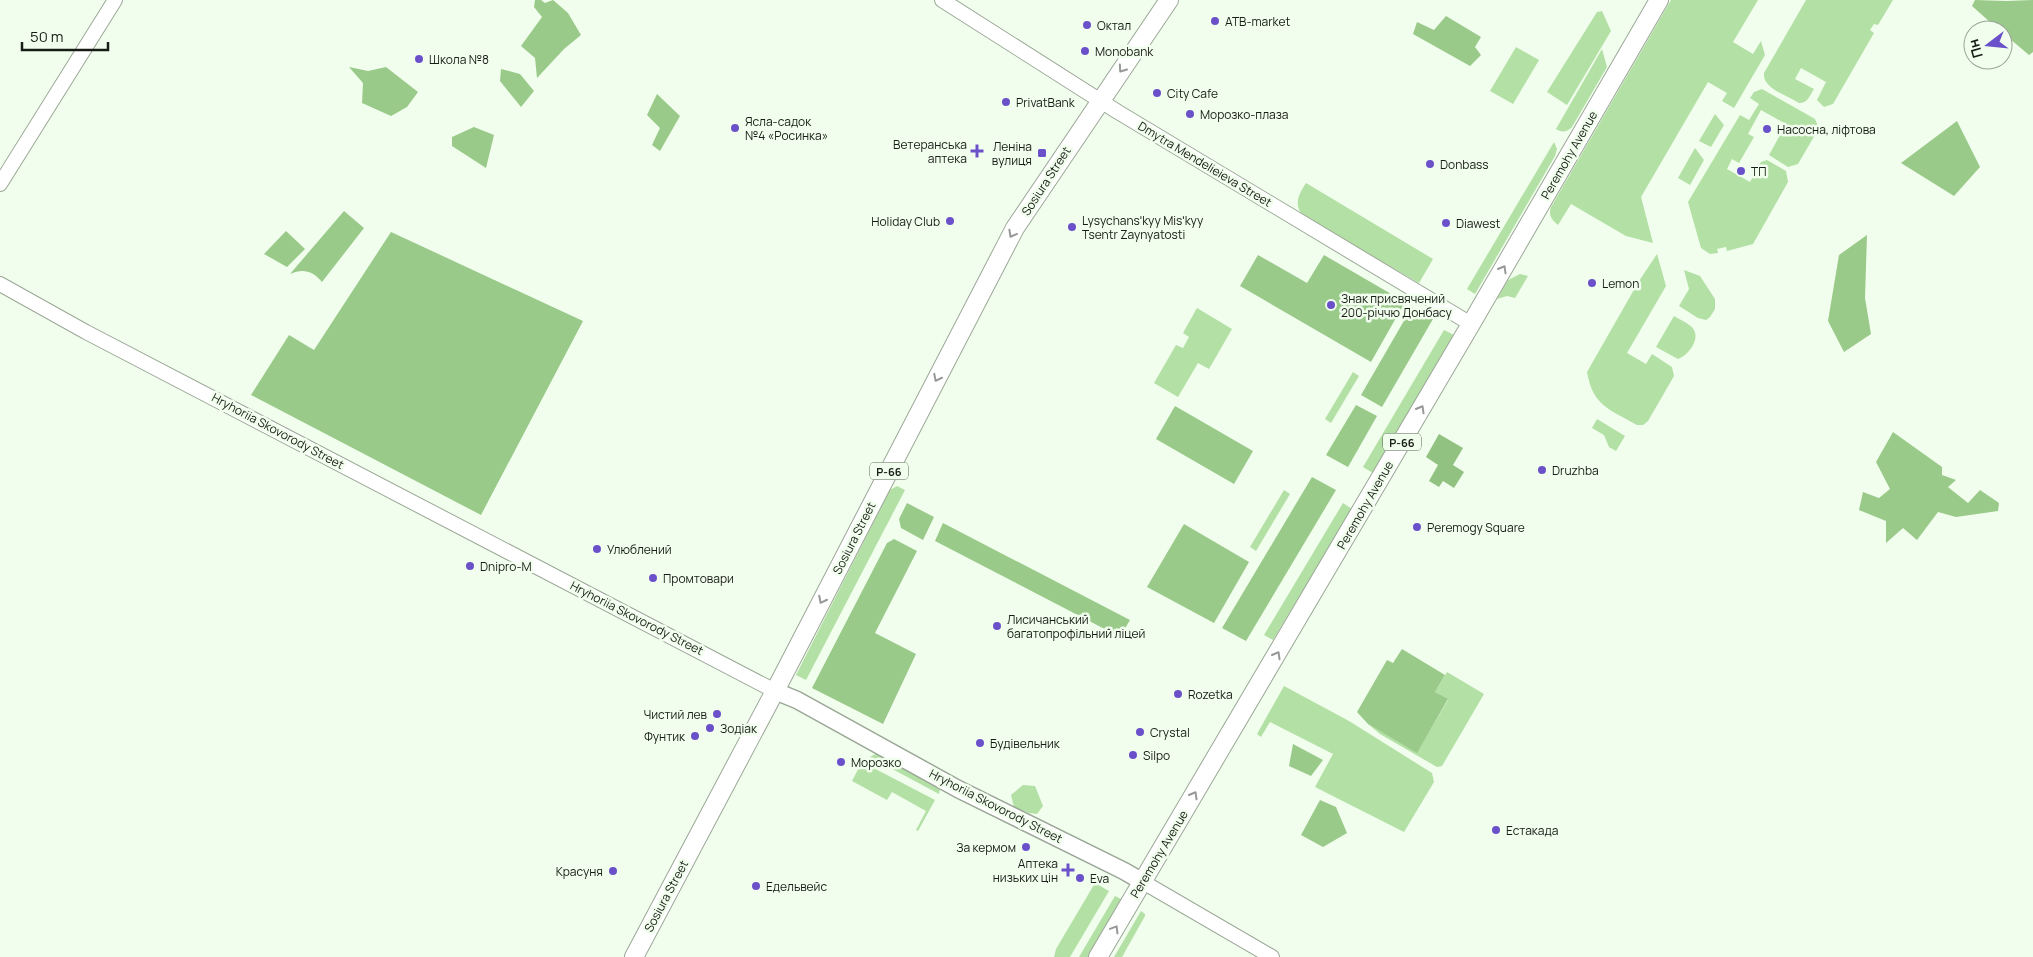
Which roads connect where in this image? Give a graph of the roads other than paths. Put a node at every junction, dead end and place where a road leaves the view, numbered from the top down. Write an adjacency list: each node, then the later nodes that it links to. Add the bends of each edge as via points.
1 (115, 0): 6 (street)
2 (942, 0): 5 (street, Dmytra Mendelieieva Street)
3 (1168, 0): 5 (main road, Sosiura Street / Р-66, one-way to 5)
4 (1659, 0): 8 (main road, Peremohy Avenue / Р-66, one-way to 4)
5 (1100, 100): 8 (street, Dmytra Mendelieieva Street); 9 (main road, Sosiura Street / Р-66, one-way to 9, via 1015,228)
6 (0, 184)
7 (0, 284): 9 (street, Hryhoriia Skovorody Street, via 86,332)
8 (1471, 324): 10 (main road, Peremohy Avenue / Р-66, one-way to 8)
9 (775, 691): 10 (main road, Hryhoriia Skovorody Street, via 798,700 958,789); 11 (main road, Sosiura Street / Р-66)
10 (1143, 882): 12 (main road, Peremohy Avenue / Р-66, one-way to 10); 13 (street, Hryhoriia Skovorody Street)
11 (634, 957)
12 (1098, 957)
13 (1272, 957)

